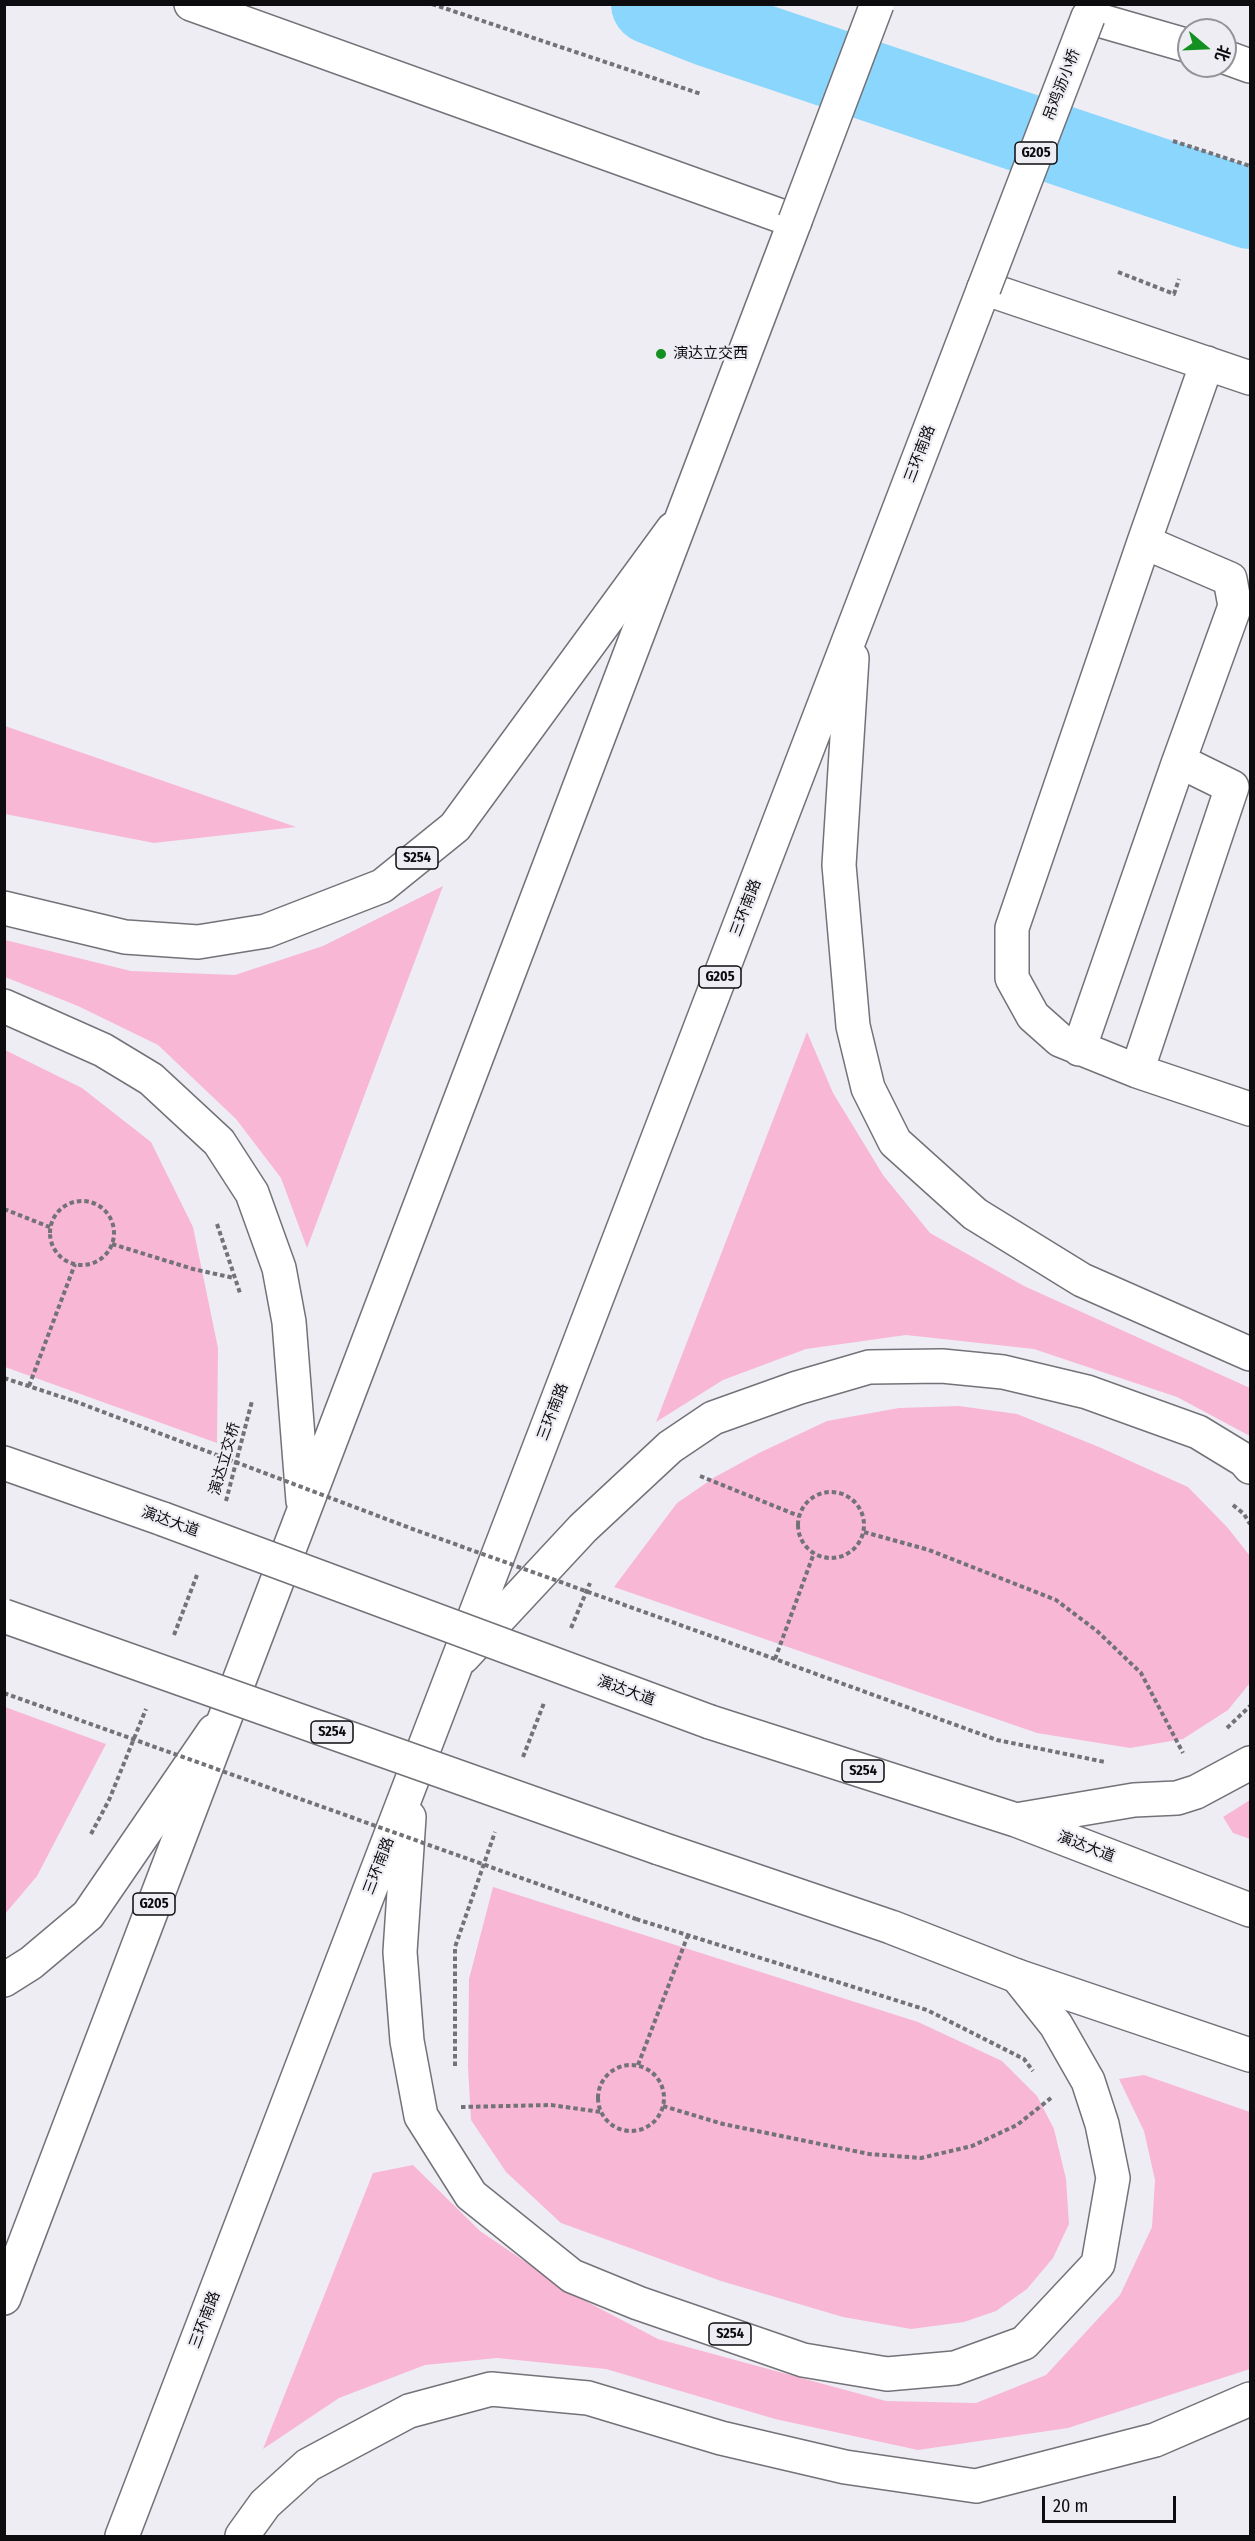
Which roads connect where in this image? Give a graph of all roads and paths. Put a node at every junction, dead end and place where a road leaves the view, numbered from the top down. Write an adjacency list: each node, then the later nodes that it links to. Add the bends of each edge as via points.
1 (191, 4): 9 (main road)
2 (432, 4): 6 (path)
3 (877, 4): 9 (main road, G205, bridge)
4 (1090, 11): 5 (main road); 12 (main road, 吊鸡沥小桥 / G205, bridge)
5 (1177, 42)
6 (701, 94)
7 (1173, 141): 8 (path)
8 (1251, 166)
9 (795, 221): 15 (main road, G205)
10 (1118, 272): 11 (path, via 1174,294)
11 (1179, 279)
12 (984, 288): 13 (main road); 17 (main road, 三环南路 / G205)
13 (1207, 363): 14 (main road); 16 (main road)
14 (1251, 378)
15 (682, 515): 19 (main road, S254, via 455,827 382,886 267,931 198,942 125,937); 38 (main road, G205)
16 (1144, 542): 18 (main road, via 1230,579 1235,606); 21 (main road, via 1012,928 1012,978 1033,1016 1060,1040)
17 (854, 625): 31 (main road, via 839,865 853,1026 868,1088 895,1142 975,1215 1082,1280); 47 (main road, 三环南路 / G205)
18 (1179, 761): 21 (main road); 22 (main road, via 1232,787)
19 (4, 908)
20 (4, 1006): 38 (main road, via 103,1050 151,1079 219,1142 252,1193 279,1268 289,1322)
21 (1079, 1049): 22 (main road)
22 (1137, 1071): 23 (main road)
23 (1251, 1109)
24 (4, 1209): 26 (path)
25 (215, 1218): 29 (path)
26 (51, 1228): 27 (path, via 64,1206 85,1201 104,1209 111,1218); 28 (path, via 57,1253)
27 (112, 1244): 28 (path, via 95,1263); 29 (path)
28 (75, 1264): 33 (path)
29 (234, 1278): 30 (path)
30 (242, 1297)
31 (1251, 1354)
32 (4, 1378): 33 (path)
33 (29, 1386): 46 (path, bridge)
34 (252, 1395): 39 (path, 演达立交桥, via 231,1489)
35 (1251, 1467): 47 (main road, via 1198,1431 1087,1392 1003,1372 942,1366 868,1367 713,1418 670,1447 583,1528)
36 (19, 1468): 59 (main road, 演达大道 / S254, bridge, via 710,1722)
37 (691, 1472): 40 (path)
38 (304, 1510): 51 (main road, G205)
39 (222, 1511)
40 (799, 1516): 41 (path, via 804,1506 822,1493 834,1491 855,1500 862,1510); 42 (path, via 800,1537)
41 (864, 1532): 42 (path, via 860,1542 844,1556); 54 (path, via 929,1550 1056,1600 1097,1631 1141,1673)
42 (814, 1553): 46 (path)
43 (201, 1565): 45 (path)
44 (4, 1616): 64 (main road, S254, bridge, via 891,1927)
45 (172, 1641)
46 (775, 1659): 56 (path, via 997,1740)
47 (456, 1665): 58 (main road, 三环南路 / G205)
48 (4, 1693): 62 (path, bridge)
49 (147, 1706): 60 (path, via 110,1800)
50 (1251, 1706): 52 (path)
51 (228, 1710): 65 (main road, via 88,1915); 72 (main road, G205)
52 (1224, 1730)
53 (1194, 1748): 54 (path)
54 (1183, 1753): 55 (path)
55 (1173, 1755)
56 (1110, 1762)
57 (1251, 1763): 59 (main road, via 1177,1798 1134,1800)
58 (412, 1781): 64 (main road, S254, via 400,1952 406,2041 421,2116 471,2195 572,2276 803,2360 887,2374 955,2368 1024,2343 1098,2264 1113,2178 1102,2124 1088,2081 1056,2025); 74 (main road, 三环南路 / G205)
59 (1016, 1820): 61 (main road, 演达大道)
60 (87, 1842)
61 (1251, 1910)
62 (636, 1919)
63 (688, 1935): 67 (path)
64 (1017, 1976): 66 (main road)
65 (4, 1980)
66 (1251, 2055)
67 (638, 2066): 69 (path, via 656,2076 664,2095); 71 (path, via 618,2067 609,2072 598,2102)
68 (1054, 2096): 69 (path, via 1017,2125 972,2146 921,2158 869,2154 723,2124)
69 (663, 2106): 71 (path, via 650,2124 640,2130 618,2128)
70 (455, 2107): 71 (path, via 551,2105)
71 (601, 2112)
72 (4, 2298)
73 (1251, 2399): 75 (main road, via 1155,2440 976,2486 845,2467 721,2438 588,2398 491,2389 409,2411 308,2465 265,2504)
74 (122, 2536)
75 (242, 2536)

